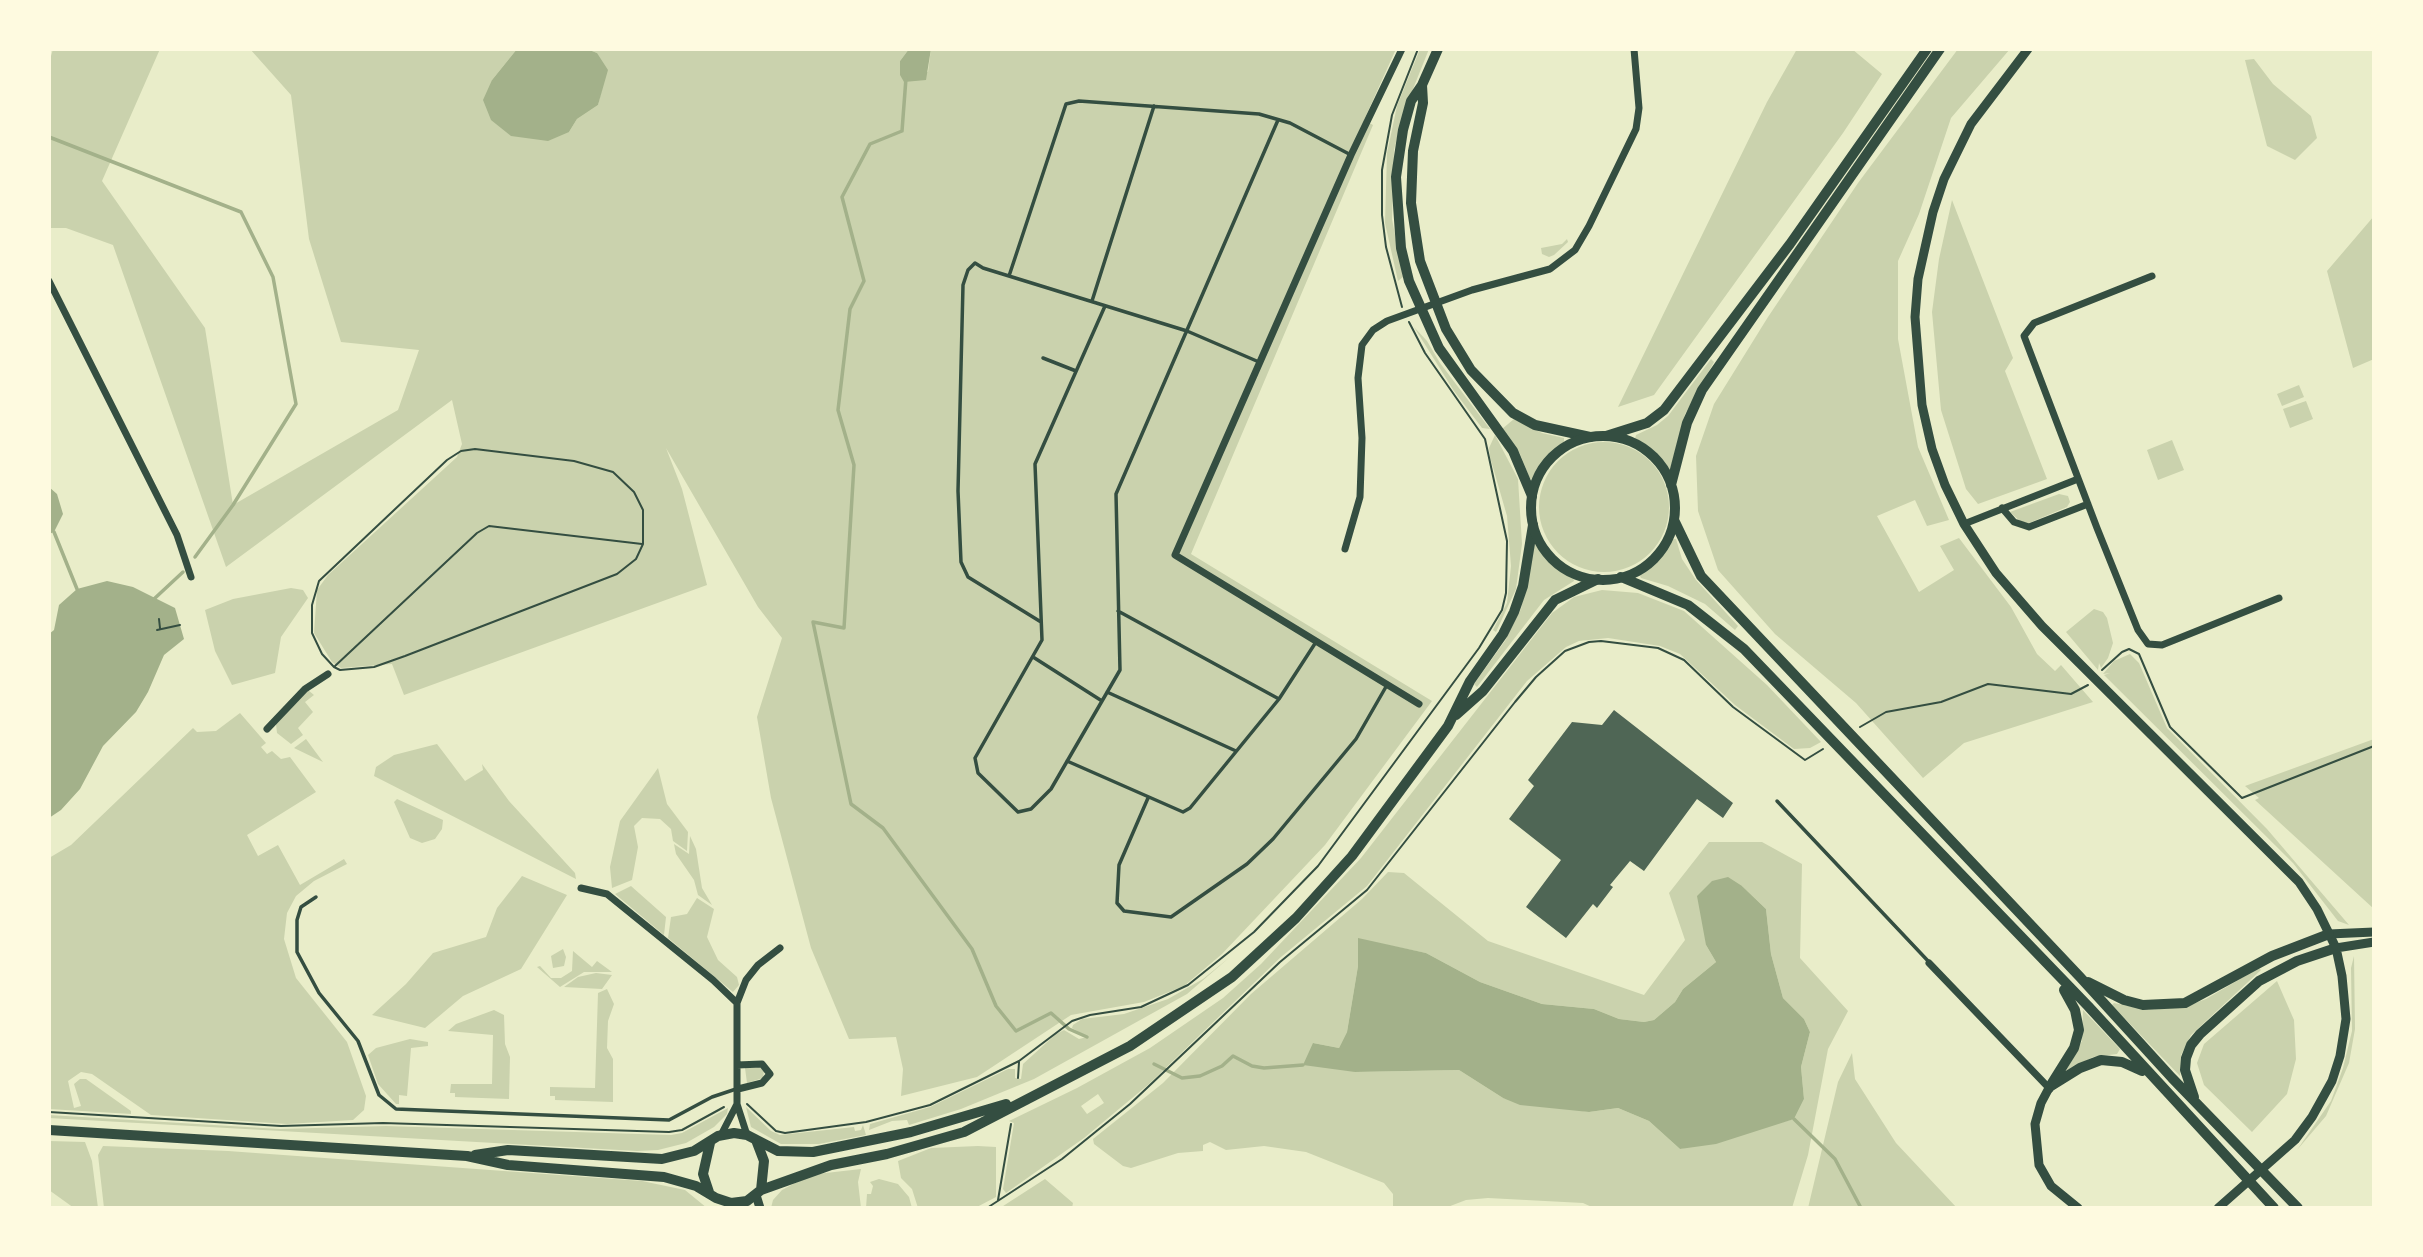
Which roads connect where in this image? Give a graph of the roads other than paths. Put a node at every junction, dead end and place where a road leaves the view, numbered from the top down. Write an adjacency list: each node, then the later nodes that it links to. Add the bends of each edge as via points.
1 (1402, 49): 10 (street)
2 (1438, 49): 7 (main road)
3 (1634, 49): 15 (street, via 1639,108 1636,129 1575,250 1550,269)
4 (1927, 49): 22 (highway, via 1678,393 1647,423)
5 (1940, 49): 25 (highway, via 1702,390 1687,424)
6 (2028, 49): 30 (street, via 1989,96 1956,152 1933,212 1918,279 1916,353 1922,405 1932,449)
7 (1422, 85): 15 (main road, via 1411,203 1420,261); 17 (main road, via 1411,101 1396,177 1401,248)
8 (1154, 106): 9 (lane, via 1259,114); 11 (lane, via 1066,104); 14 (lane)
9 (1279, 120): 10 (lane); 18 (lane)
10 (1351, 155): 20 (street)
11 (1009, 276): 14 (lane); 38 (lane, via 975,263 962,285 961,562 968,578)
12 (2152, 276): 24 (street, via 2034,323 2024,335)
13 (49, 281): 33 (street, via 177,535)
14 (1091, 301): 16 (lane)
15 (1434, 303): 17 (street); 23 (main road, via 1458,351 1498,401 1535,425)
16 (1105, 306): 18 (lane); 21 (lane)
17 (1419, 309): 26 (main road, via 1439,348 1513,452); 32 (street, via 1380,324 1362,345 1358,378 1360,498)
18 (1187, 331): 20 (lane); 37 (lane, via 1116,494)
19 (1042, 358): 21 (lane)
20 (1259, 362): 39 (street, via 1175,555)
21 (1076, 371): 38 (lane, via 1035,464)
22 (1606, 436): 23 (highway); 25 (highway, via 1641,447 1659,463)
23 (1590, 437): 26 (highway, via 1551,458)
24 (2078, 479): 27 (street); 28 (street)
25 (1671, 485): 29 (highway)
26 (1532, 496): 31 (highway)
27 (2088, 504): 28 (street, via 2029,527 2014,522); 36 (street, via 2138,630 2148,644 2162,645)
28 (2002, 508): 30 (street)
29 (1674, 520): 34 (highway, via 1656,556); 61 (highway, via 1701,576)
30 (1964, 524): 56 (street, via 1996,573 2042,626 2299,881)
31 (1533, 525): 35 (highway, via 1544,550 1557,563 1580,576); 47 (main road, via 1514,612 1469,681)
32 (1345, 549)
33 (191, 577)
34 (1620, 578): 35 (highway); 62 (highway, via 1688,606 1744,649)
35 (1598, 579): 47 (main road, via 1555,600 1483,691)
36 (2280, 598)
37 (1118, 611): 43 (lane, via 1120,670); 44 (lane)
38 (1041, 622): 40 (lane, via 1042,640)
39 (1317, 642): 42 (street); 44 (lane)
40 (1033, 657): 45 (lane); 50 (lane, via 979,747 975,766 1012,808 1024,812 1051,789)
41 (328, 674): 48 (street, via 305,690)
42 (1387, 685): 46 (street); 51 (lane, via 1356,738 1273,839 1247,864 1171,917 1124,911 1117,902 1119,866)
43 (1107, 692): 45 (lane); 49 (lane)
44 (1279, 699): 49 (lane)
45 (1102, 701): 50 (lane)
46 (1419, 704)
47 (1453, 718): 68 (main road, via 1352,856 1258,954 1208,995 1130,1046)
48 (267, 729)
49 (1236, 751): 51 (lane, via 1183,811)
50 (1067, 761): 51 (lane)
51 (1148, 798)
52 (1777, 801): 60 (lane)
53 (581, 888): 63 (street, via 607,894)
54 (316, 897): 67 (lane, via 301,907 296,920 297,952 310,980 358,1041 379,1095 396,1109 669,1120)
55 (2374, 932): 56 (street)
56 (2329, 934): 59 (street); 61 (highway, via 2272,956 2185,1003 2143,1005)
57 (2374, 942): 59 (street)
58 (780, 948): 63 (street, via 746,980)
59 (2336, 948): 69 (highway, via 2259,981 2200,1034 2191,1045 2185,1070); 81 (street, via 2346,1019 2332,1081 2295,1140)
60 (1929, 963): 66 (street)
61 (2080, 977): 69 (highway)
62 (2057, 978): 65 (highway); 66 (highway, via 2075,1010 2079,1030 2074,1048)
63 (737, 1003): 64 (street)
64 (737, 1065): 67 (street); 67 (street, via 762,1064 770,1074 762,1083)
65 (2147, 1073): 66 (highway, via 2122,1062 2101,1060); 82 (highway)
66 (2049, 1088): 80 (street, via 2035,1124 2039,1165 2050,1186)
67 (738, 1089): 70 (street)
68 (1023, 1099): 73 (main road, via 911,1132 813,1152 778,1151); 77 (main road, via 964,1132 831,1165)
69 (2195, 1100): 83 (highway)
70 (737, 1104): 72 (street); 73 (street)
71 (49, 1130): 75 (main road)
72 (721, 1135): 73 (main road); 74 (main road)
73 (751, 1138): 77 (main road, via 764,1161)
74 (711, 1141): 75 (main road, via 694,1151 662,1158 508,1150); 76 (main road, via 703,1166)
75 (467, 1156): 76 (main road, via 508,1165 664,1177)
76 (709, 1192): 78 (main road)
77 (759, 1193): 78 (main road); 79 (street)
78 (724, 1204)
79 (760, 1208)
80 (2078, 1208)
81 (2218, 1208)
82 (2274, 1208)
83 (2298, 1208)

